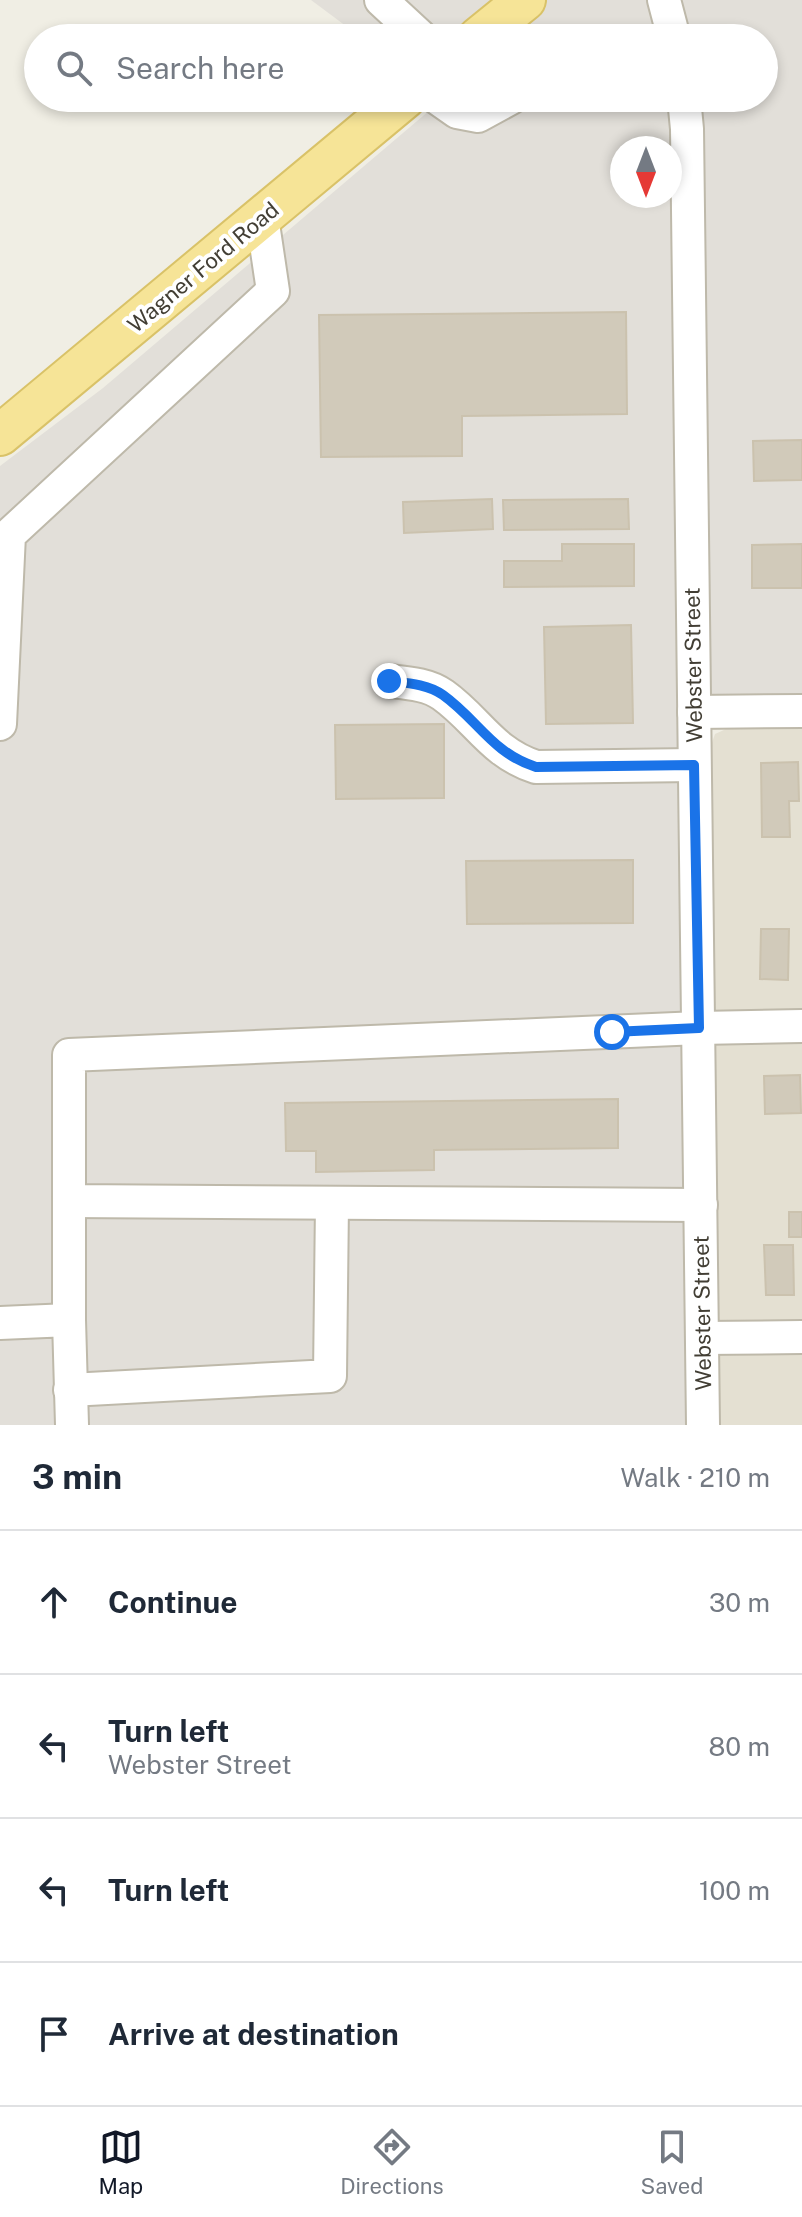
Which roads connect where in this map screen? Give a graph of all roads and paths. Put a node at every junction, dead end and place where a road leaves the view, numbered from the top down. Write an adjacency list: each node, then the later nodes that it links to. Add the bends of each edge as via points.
1 (381, 0): 4 (street)
2 (525, 0): 5 (main road)
3 (664, 0): 6 (street)
4 (407, 24)
5 (495, 24)
6 (670, 24)
7 (388, 112): 11 (main road, Wagner Ford Road)
8 (457, 112): 9 (street)
9 (485, 112)
10 (685, 112): 16 (street, Webster Street)
11 (262, 217): 12 (main road, Wagner Ford Road); 13 (street, via 273,291 9,535)
12 (0, 435)
13 (3, 584): 17 (street)
14 (389, 681): 18 (street, via 443,694 503,752 536,767)
15 (802, 711): 16 (street)
16 (694, 712): 18 (street, Webster Street)
17 (0, 724)
18 (694, 765): 20 (street, Webster Street)
19 (802, 1026): 20 (street)
20 (699, 1028): 21 (street, via 69,1055); 23 (street, Webster Street)
21 (69, 1201): 22 (street); 24 (street)
22 (332, 1203): 23 (street); 28 (street, via 330,1376)
23 (701, 1205): 27 (street, Webster Street)
24 (69, 1320): 25 (street); 28 (street)
25 (0, 1323)
26 (802, 1337): 27 (street)
27 (702, 1338): 30 (street, Webster Street)
28 (70, 1390): 29 (street)
29 (72, 1425)
30 (703, 1425)

